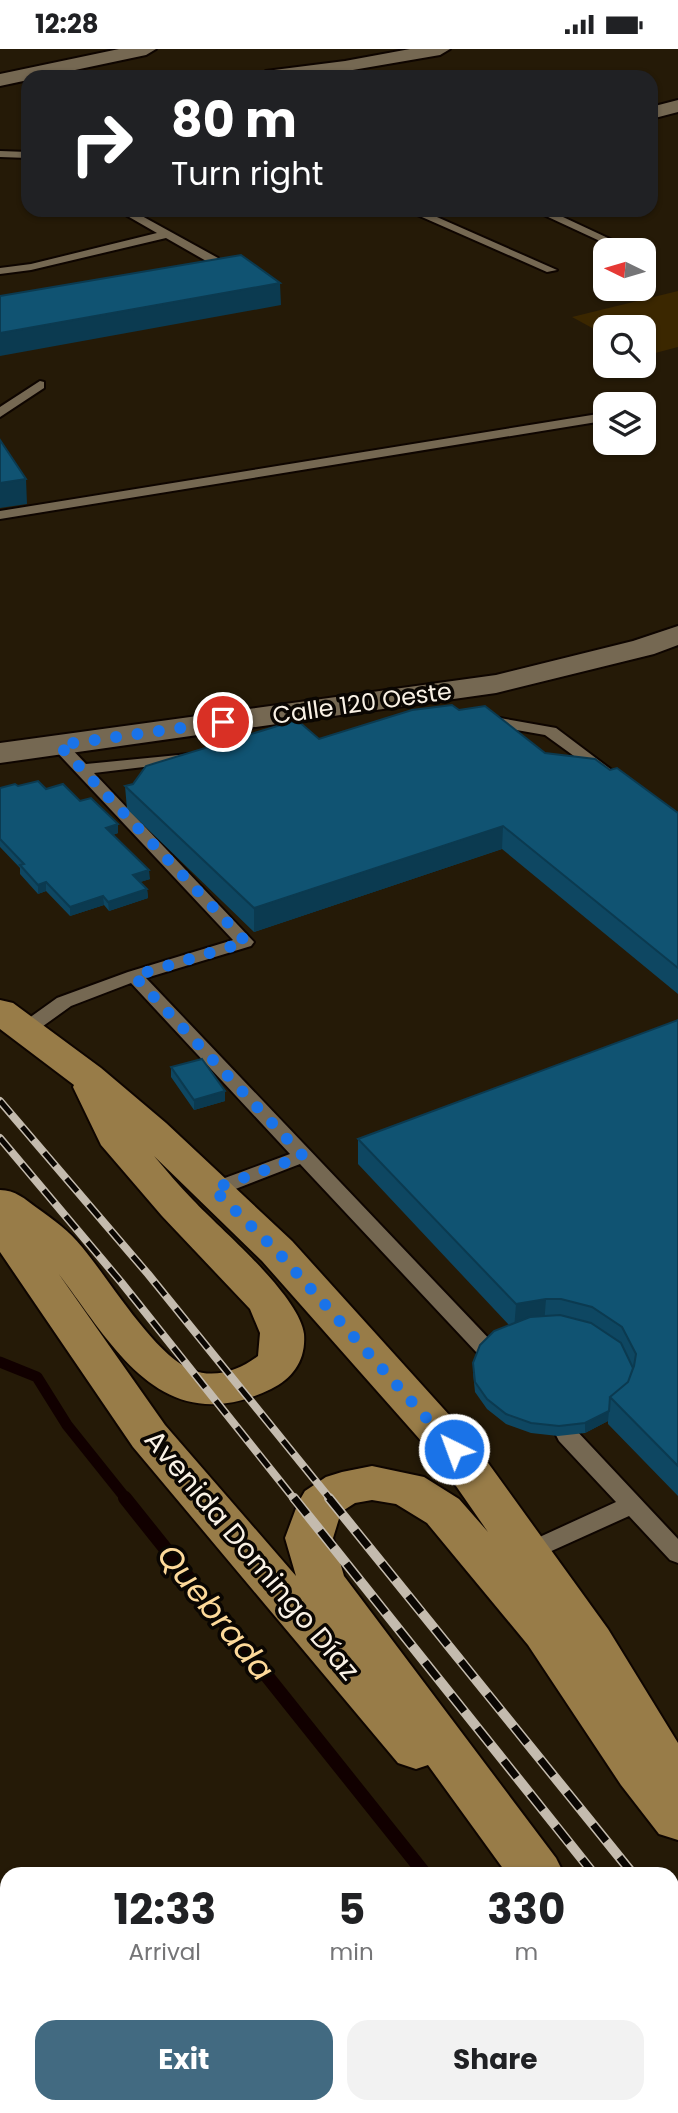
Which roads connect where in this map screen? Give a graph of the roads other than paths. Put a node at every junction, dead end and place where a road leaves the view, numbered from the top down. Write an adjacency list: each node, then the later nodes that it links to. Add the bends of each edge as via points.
1 (146, 49): 3 (street)
2 (440, 49): 5 (street)
3 (115, 54): 4 (street)
4 (44, 70)
5 (322, 70)
6 (21, 75): 7 (street)
7 (0, 80)
8 (678, 106): 9 (street)
9 (658, 111)
10 (0, 155): 11 (lane)
11 (21, 155)
12 (135, 217): 15 (lane)
13 (428, 217): 17 (lane)
14 (555, 217): 16 (lane)
15 (165, 235): 18 (lane); 19 (lane, via 214,260 214,266 205,271)
16 (601, 238)
17 (551, 270)
18 (0, 271)
19 (178, 277)
20 (40, 385): 21 (lane)
21 (0, 413)
22 (593, 419): 23 (lane)
23 (0, 515)
24 (678, 635): 26 (street, Calle 120 Oeste, via 496,684)
25 (468, 722): 30 (lane, via 482,720 550,731)
26 (59, 745): 27 (street, Calle 120 Oeste); 29 (lane)
27 (0, 753)
28 (206, 754): 29 (lane)
29 (83, 769): 31 (lane, via 246,942)
30 (625, 786)
31 (134, 976): 32 (lane); 34 (lane)
32 (13, 1021): 33 (main road)
33 (87, 1076): 35 (main road); 36 (main road, via 115,1136 268,1302 282,1333 279,1362 263,1376 230,1388 199,1388 173,1379 103,1306 65,1253)
34 (303, 1156): 35 (lane); 38 (lane)
35 (213, 1189): 41 (main road, via 277,1251 454,1449)
36 (0, 1200)
37 (0, 1221): 45 (main road, Avenida Domingo Díaz, via 149,1436)
38 (485, 1349)
39 (566, 1435): 40 (lane)
40 (632, 1505): 41 (lane); 42 (lane)
41 (527, 1552): 43 (main road, via 591,1642)
42 (678, 1554)
43 (678, 1788)
44 (678, 1819): 46 (main road, via 545,1632 443,1511 408,1489 372,1483 342,1489 321,1503 309,1538 322,1582)
45 (517, 1867)
46 (532, 1867)

